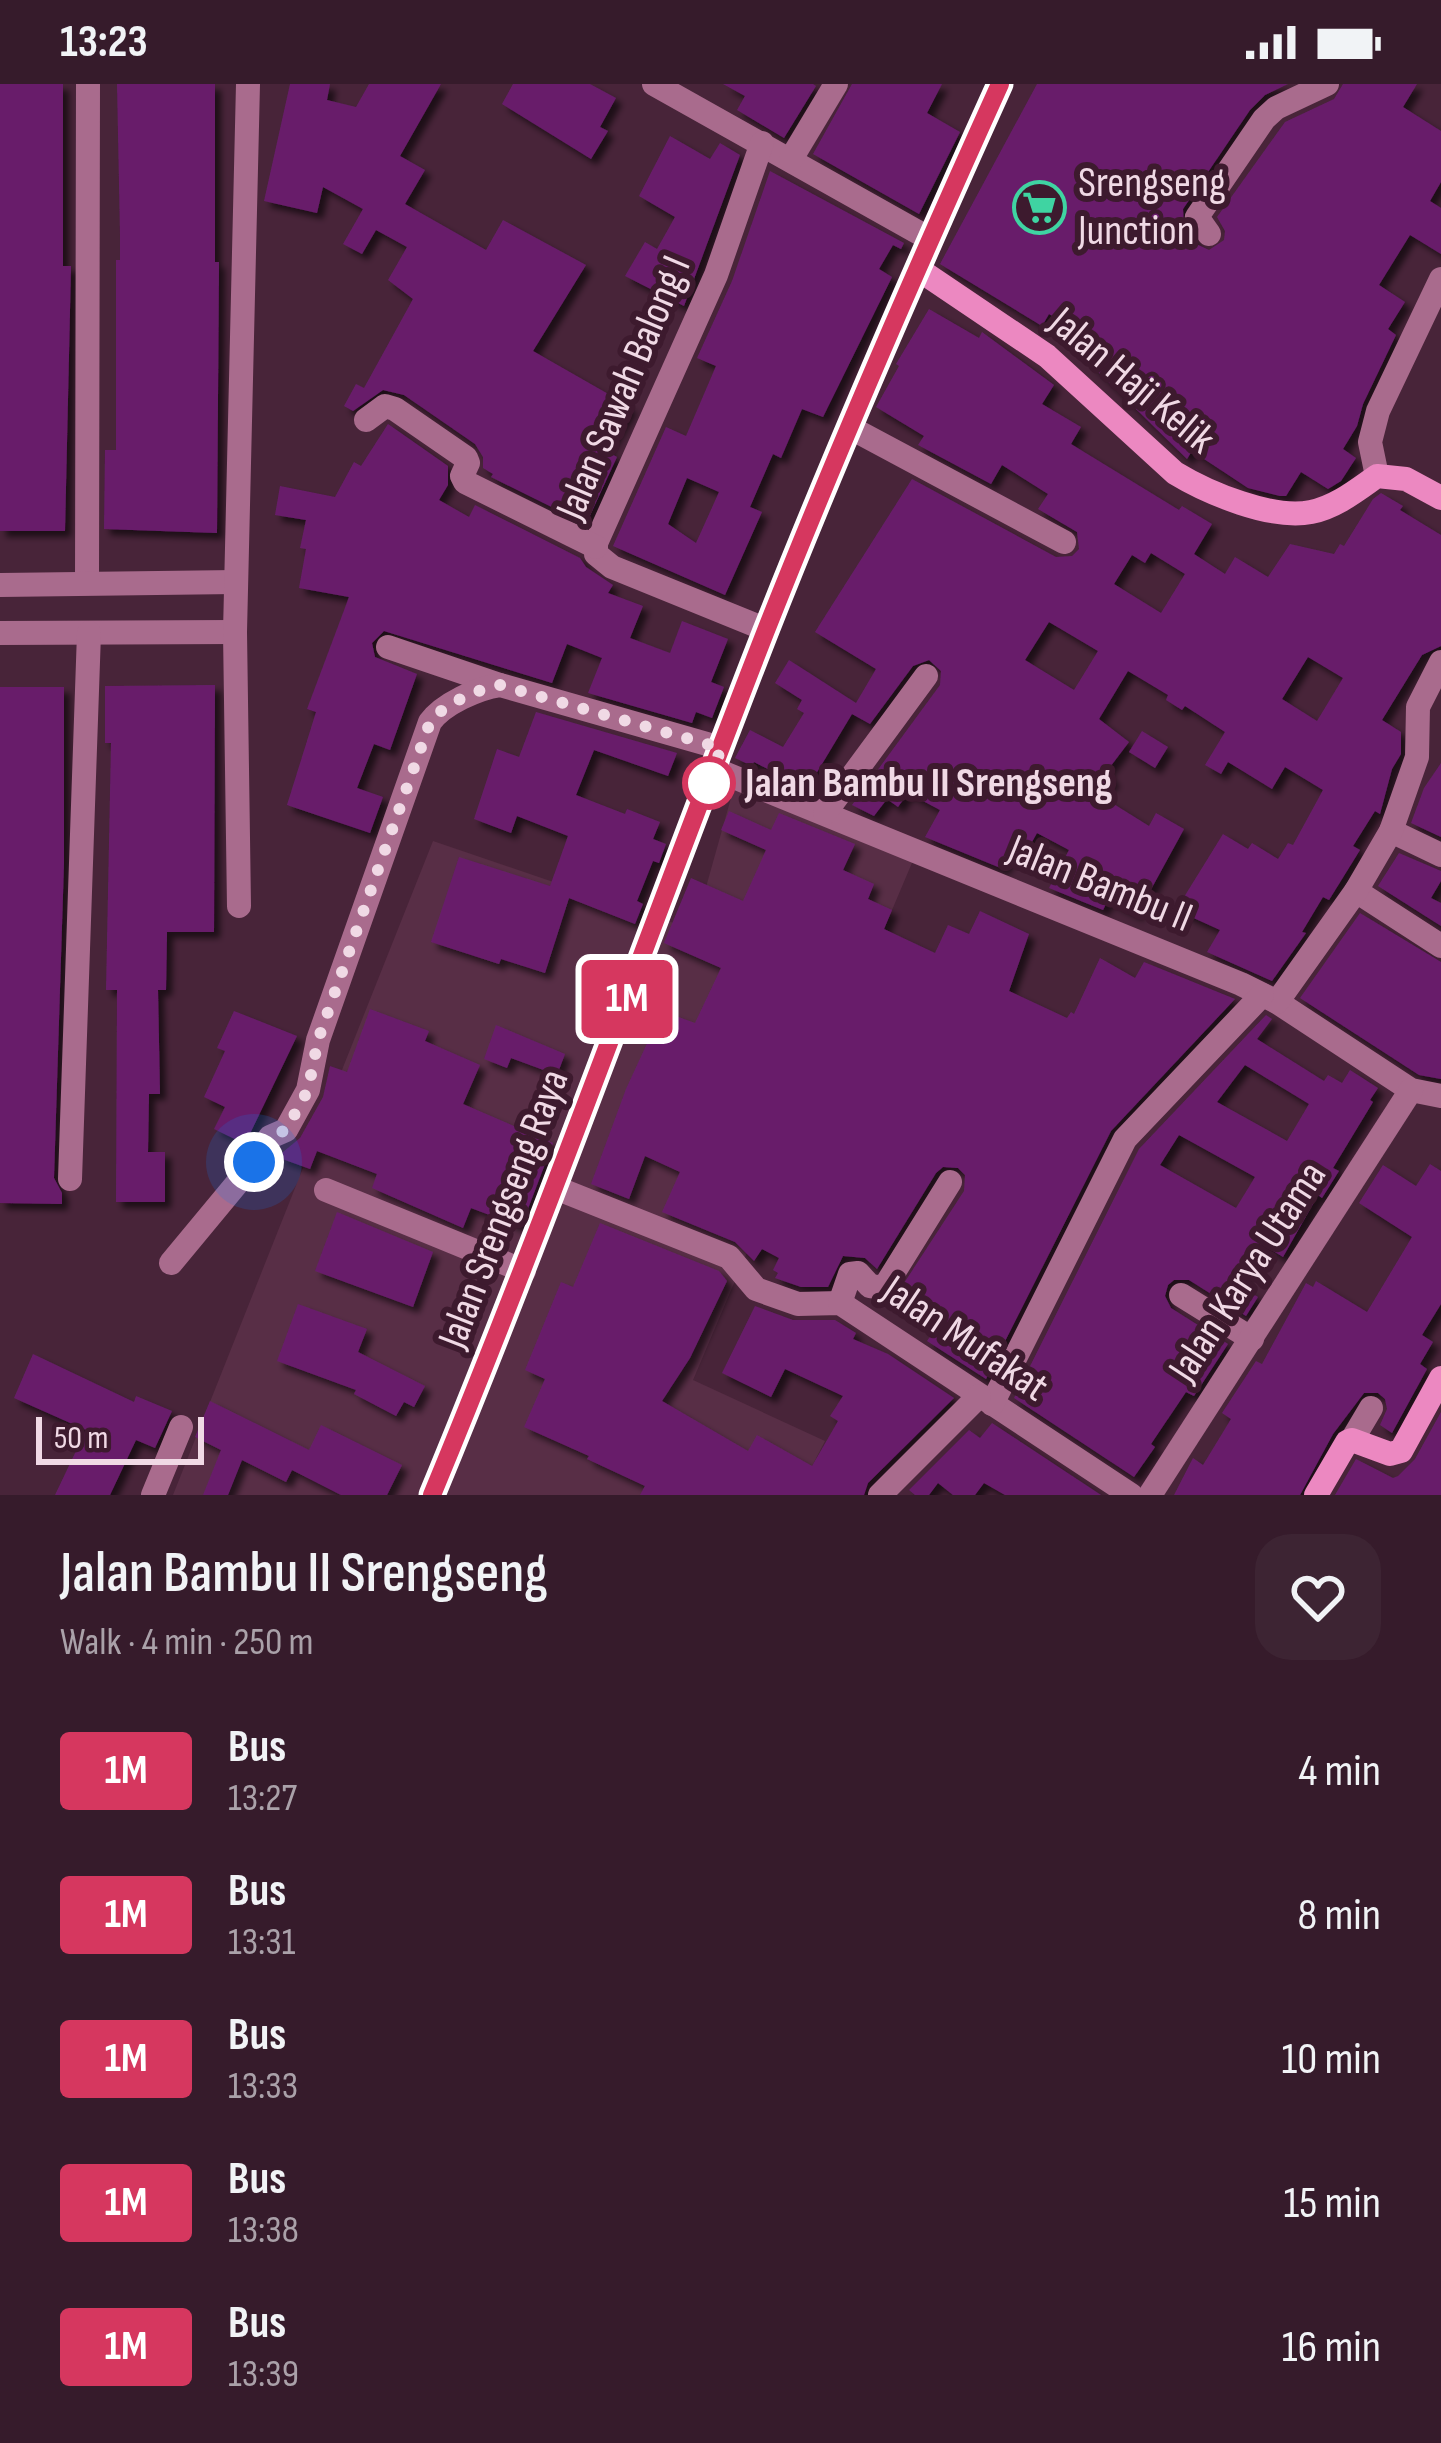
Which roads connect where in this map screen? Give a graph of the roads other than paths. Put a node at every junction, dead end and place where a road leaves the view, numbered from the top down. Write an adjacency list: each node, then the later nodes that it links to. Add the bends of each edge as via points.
1 (88, 84): 20 (street)
2 (248, 84): 19 (street)
3 (654, 84): 7 (street)
4 (836, 84): 8 (street)
5 (1000, 84): 10 (main road, Jalan Srengseng Raya)
6 (1327, 84): 9 (street, via 1264,119 1197,217)
7 (762, 143): 8 (street); 18 (street, Jalan Sawah Balong I, via 716,275)
8 (791, 159): 10 (street)
9 (1209, 234)
10 (930, 239): 11 (main road, Jalan Srengseng Raya)
11 (918, 269): 14 (main road, Jalan Srengseng Raya); 15 (main road, Jalan Haji Kelik, via 1047,356 1198,487 1284,514 1342,501)
12 (1441, 279): 15 (street, via 1378,411 1370,442)
13 (366, 420): 18 (street, via 385,406 395,409 466,458 465,482)
14 (850, 428): 17 (street); 22 (main road, Jalan Srengseng Raya)
15 (1377, 476): 16 (main road, via 1406,479)
16 (1441, 498)
17 (1064, 542)
18 (596, 547): 22 (street, Jalan Sawah Balong I, via 612,567)
19 (236, 582): 20 (street); 23 (street)
20 (87, 583): 21 (street)
21 (0, 585)
22 (767, 630): 30 (main road, Jalan Srengseng Raya)
23 (236, 632): 25 (street); 35 (street)
24 (0, 633): 25 (street)
25 (89, 633): 40 (street)
26 (388, 646): 29 (street, Jalan Bambu II)
27 (1441, 662): 32 (street, via 1418,707 1418,757)
28 (926, 676): 31 (street)
29 (500, 685): 30 (street, Jalan Bambu II); 44 (street, via 430,722 318,1040 308,1090 286,1130 270,1137)
30 (718, 758): 31 (street, Jalan Bambu II); 42 (main road, Jalan Srengseng Raya)
31 (825, 812): 37 (street, Jalan Bambu II)
32 (1391, 830): 33 (street); 34 (street)
33 (1441, 855)
34 (1356, 891): 36 (street); 37 (street)
35 (239, 906)
36 (1441, 946)
37 (1270, 998): 38 (street, Jalan Bambu II); 50 (street, via 1125,1138)
38 (1411, 1090): 39 (street, Jalan Bambu II); 48 (street, Jalan Karya Utama)
39 (1441, 1096)
40 (70, 1179)
41 (950, 1182): 47 (street, via 884,1288 850,1274)
42 (556, 1188): 45 (main road, Jalan Srengseng Raya); 47 (street, Jalan Mufakat, via 729,1257 756,1289 798,1304)
43 (326, 1190): 45 (street)
44 (171, 1263)
45 (524, 1271): 56 (main road, Jalan Srengseng Raya)
46 (1181, 1295): 48 (street)
47 (840, 1303): 50 (street, Jalan Mufakat)
48 (1252, 1339): 58 (street, Jalan Karya Utama)
49 (1441, 1378): 53 (main road, via 1401,1451)
50 (985, 1400): 54 (street); 57 (street, Jalan Mufakat)
51 (1372, 1408): 53 (street)
52 (181, 1427): 55 (street)
53 (1352, 1440): 59 (main road)
54 (888, 1493)
55 (153, 1495)
56 (432, 1495)
57 (1131, 1495)
58 (1150, 1495)
59 (1316, 1495)

